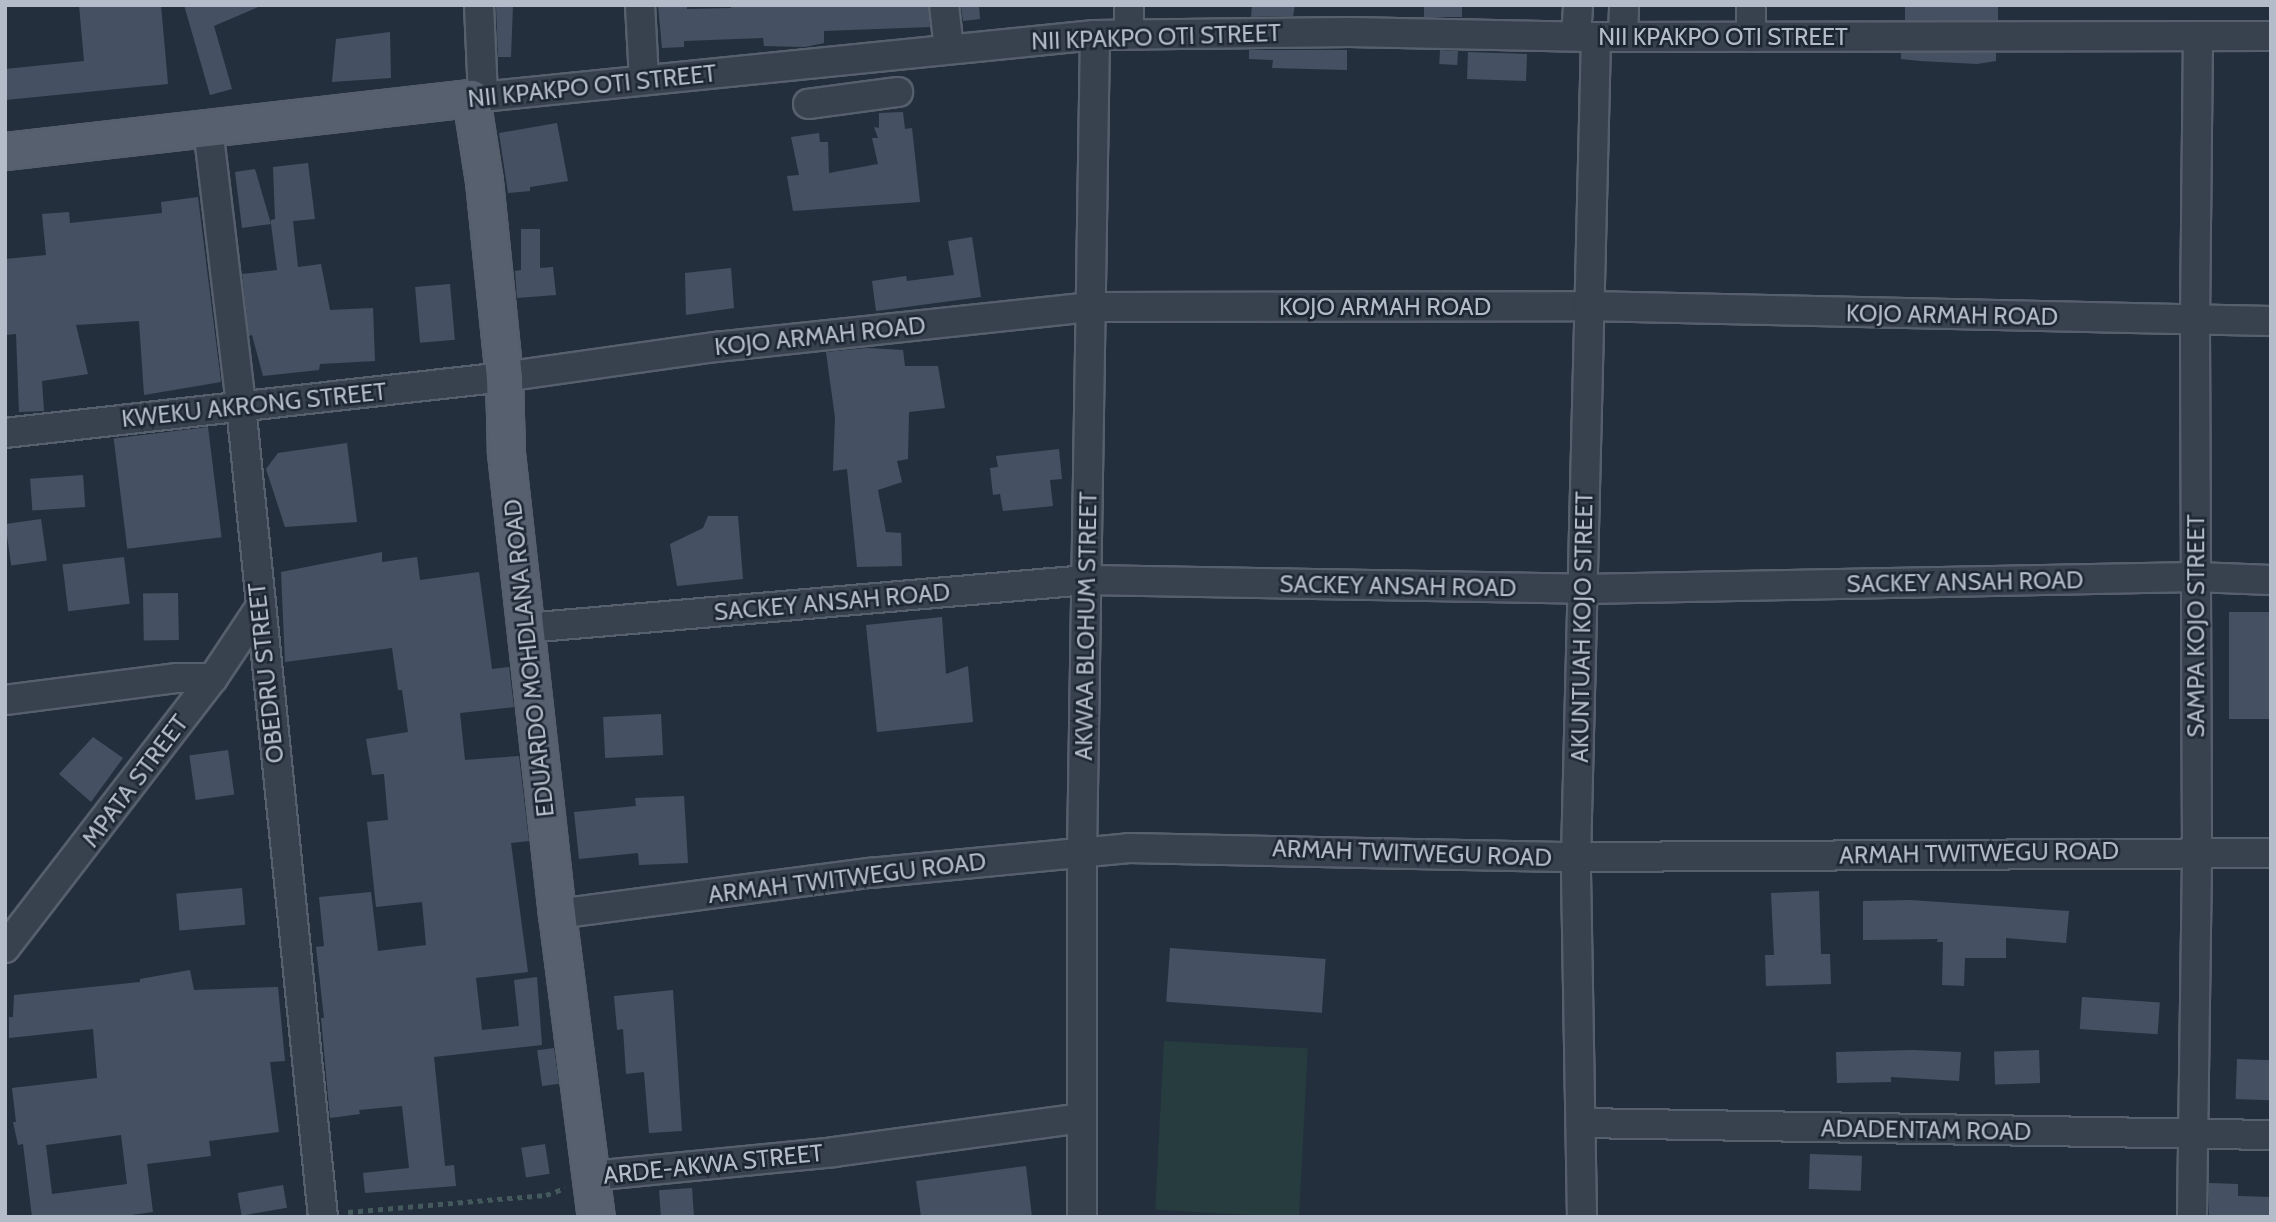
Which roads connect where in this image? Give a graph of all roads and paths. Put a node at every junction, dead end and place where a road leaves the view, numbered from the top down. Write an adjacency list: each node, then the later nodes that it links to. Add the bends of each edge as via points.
1 (479, 5): 18 (street)
2 (640, 5): 16 (street)
3 (944, 5): 14 (street)
4 (1129, 5): 8 (street)
5 (1578, 5): 12 (street)
6 (1624, 5): 12 (street)
7 (1751, 5): 13 (street)
8 (1129, 34): 9 (street, NII KPAKPO OTI STREET); 12 (street, NII KPAKPO OTI STREET)
9 (1095, 35): 14 (street, NII KPAKPO OTI STREET); 24 (street, AKWAA BLOHUM STREET)
10 (2198, 36): 11 (street, NII KPAKPO OTI STREET); 13 (street, NII KPAKPO OTI STREET); 25 (street, SAMPA KOJO STREET)
11 (2271, 36)
12 (1598, 37): 13 (street, NII KPAKPO OTI STREET); 23 (street, AKUNTUAH KOJO STREET)
13 (1751, 37)
14 (949, 49): 15 (street, NII KPAKPO OTI STREET)
15 (830, 61): 16 (street, NII KPAKPO OTI STREET); 19 (street)
16 (644, 78): 18 (street, NII KPAKPO OTI STREET)
17 (898, 92): 19 (street)
18 (477, 97): 21 (main road, NII KPAKPO OTI STREET); 27 (main road, EDUARDO MOHDLANA ROAD)
19 (837, 100): 20 (street)
20 (808, 104)
21 (208, 128): 22 (main road, NII KPAKPO OTI STREET); 28 (street, OBEDRU STREET)
22 (5, 151)
23 (1587, 306): 24 (street, KOJO ARMAH ROAD); 25 (street, KOJO ARMAH ROAD); 33 (street, AKUNTUAH KOJO STREET)
24 (1092, 307): 27 (street, KOJO ARMAH ROAD, via 716,346); 31 (street, AKWAA BLOHUM STREET)
25 (2194, 321): 26 (street, KOJO ARMAH ROAD); 30 (street, SAMPA KOJO STREET)
26 (2271, 321)
27 (504, 377): 28 (street, KWEKU AKRONG STREET); 35 (main road, EDUARDO MOHDLANA ROAD, via 506,453)
28 (241, 406): 29 (street, KWEKU AKRONG STREET); 34 (street, OBEDRU STREET)
29 (5, 433)
30 (2196, 577): 32 (street, SACKEY ANSAH ROAD); 33 (street, SACKEY ANSAH ROAD); 38 (street, SAMPA KOJO STREET)
31 (1087, 580): 33 (street, SACKEY ANSAH ROAD); 35 (street, SACKEY ANSAH ROAD); 39 (street, AKWAA BLOHUM STREET)
32 (2271, 580)
33 (1584, 589): 41 (street, AKUNTUAH KOJO STREET)
34 (259, 608): 36 (street, MPATA STREET); 49 (street, OBEDRU STREET)
35 (526, 628): 42 (main road, EDUARDO MOHDLANA ROAD)
36 (213, 678): 37 (street, via 176,678); 43 (street, MPATA STREET)
37 (5, 700)
38 (2197, 851): 40 (street, ARMAH TWITWEGU ROAD); 41 (street, ARMAH TWITWEGU ROAD); 46 (street, SAMPA KOJO STREET)
39 (1082, 853): 41 (street, ARMAH TWITWEGU ROAD, via 1204,847); 42 (street, ARMAH TWITWEGU ROAD, via 870,873); 44 (street, AKWAA BLOHUM STREET)
40 (2271, 853)
41 (1576, 857): 45 (street, AKUNTUAH KOJO STREET)
42 (557, 914): 48 (main road, EDUARDO MOHDLANA ROAD)
43 (5, 948)
44 (1082, 1118): 48 (street, ARDE-AKWA STREET, via 834,1153); 51 (street, AKWAA BLOHUM STREET)
45 (1582, 1123): 46 (street, ADADENTAM ROAD); 52 (street, AKUNTUAH KOJO STREET)
46 (2194, 1135): 47 (street, ADADENTAM ROAD); 53 (street, SAMPA KOJO STREET)
47 (2271, 1135)
48 (591, 1176): 49 (path, ARDE-AKWA STREET, via 546,1195); 50 (main road, EDUARDO MOHDLANA ROAD)
49 (317, 1216)
50 (596, 1217)
51 (1082, 1217)
52 (1582, 1217)
53 (2192, 1217)

